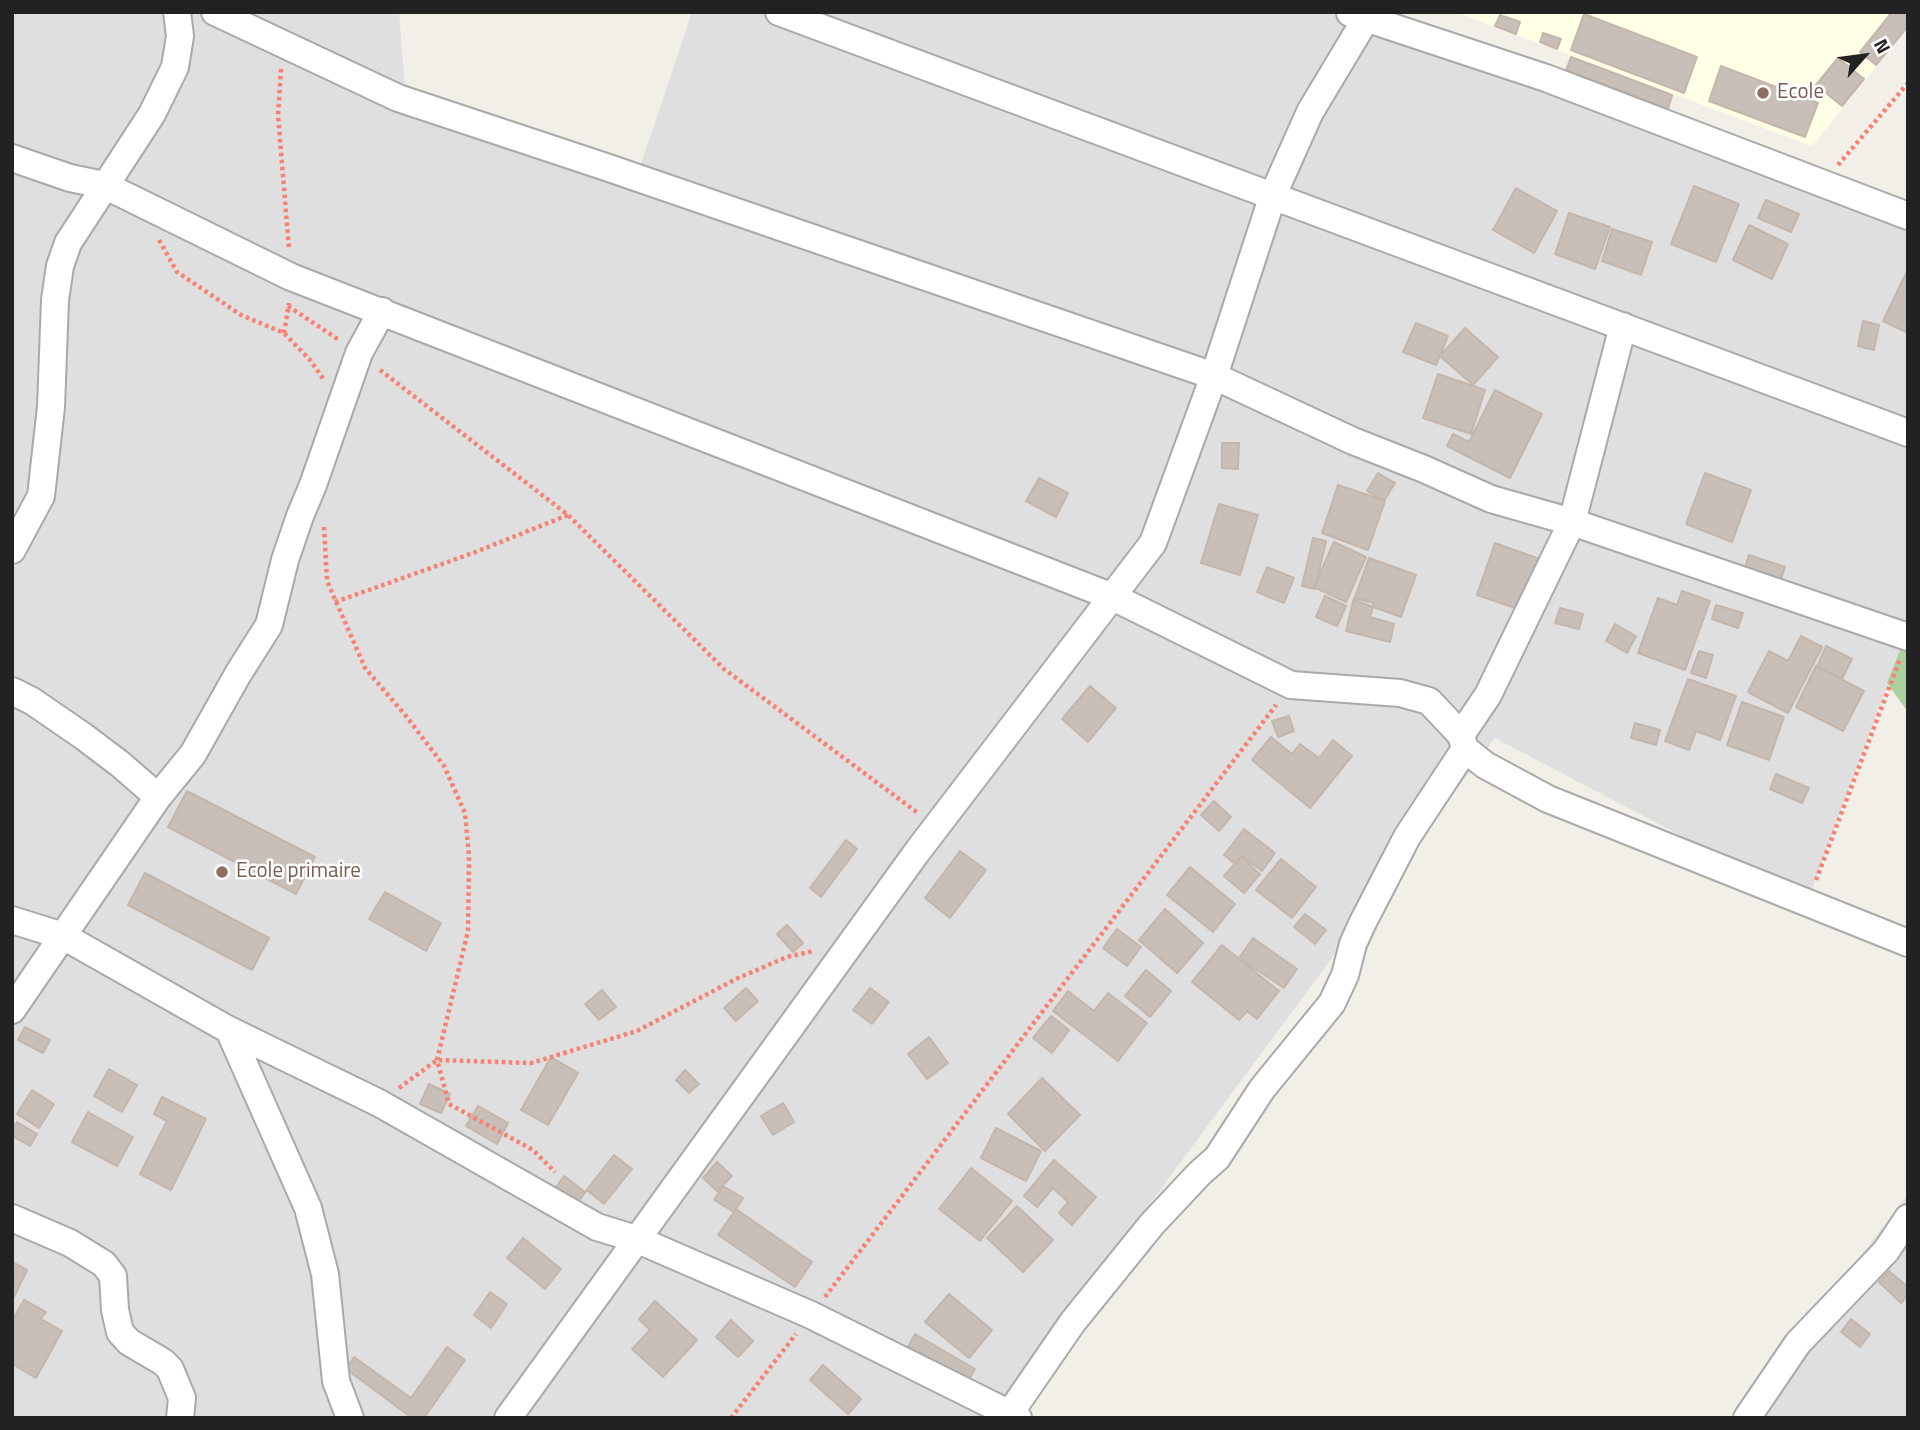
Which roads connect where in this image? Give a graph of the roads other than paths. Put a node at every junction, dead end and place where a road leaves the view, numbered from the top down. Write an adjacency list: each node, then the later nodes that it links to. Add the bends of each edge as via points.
1 (177, 12): 6 (street, via 180,36 175,67 152,114)
2 (215, 12): 11 (street, via 398,98)
3 (779, 12): 7 (street)
4 (1361, 14): 7 (street); 8 (street, via 1546,78)
5 (12, 158): 6 (street)
6 (104, 184): 9 (street, via 291,277); 14 (street, via 68,243 61,266 41,496)
7 (1273, 195): 10 (street); 11 (street)
8 (1908, 216)
9 (382, 311): 15 (street); 19 (street, via 359,353 289,549 269,625 193,754)
10 (1623, 326): 12 (street); 13 (street)
11 (1214, 376): 13 (street, via 1491,499); 15 (street, via 1153,544)
12 (1908, 433)
13 (1572, 522): 16 (street); 18 (street)
14 (12, 550)
15 (1113, 597): 18 (street, via 1291,685 1401,693 1429,701); 27 (street, via 935,826)
16 (1905, 645)
17 (12, 691): 19 (street, via 83,736)
18 (1463, 742): 22 (street, via 1485,765 1548,799); 28 (street, via 1375,899 1332,1003 1262,1089 1217,1158 1152,1224 1072,1323)
19 (158, 797): 21 (street)
20 (12, 919): 21 (street)
21 (63, 936): 23 (street); 24 (street)
22 (1908, 943)
23 (12, 1010)
24 (229, 1030): 27 (street, via 379,1103 597,1227); 30 (street, via 308,1208 324,1274 336,1381)
25 (12, 1218): 29 (street, via 70,1243 104,1264 113,1276 120,1332 170,1369 182,1398)
26 (1908, 1218): 32 (street, via 1886,1251 1798,1343)
27 (636, 1240): 28 (street, via 811,1315); 31 (street)
28 (1014, 1415)
29 (180, 1418)
30 (350, 1418)
31 (508, 1418)
32 (1747, 1418)

